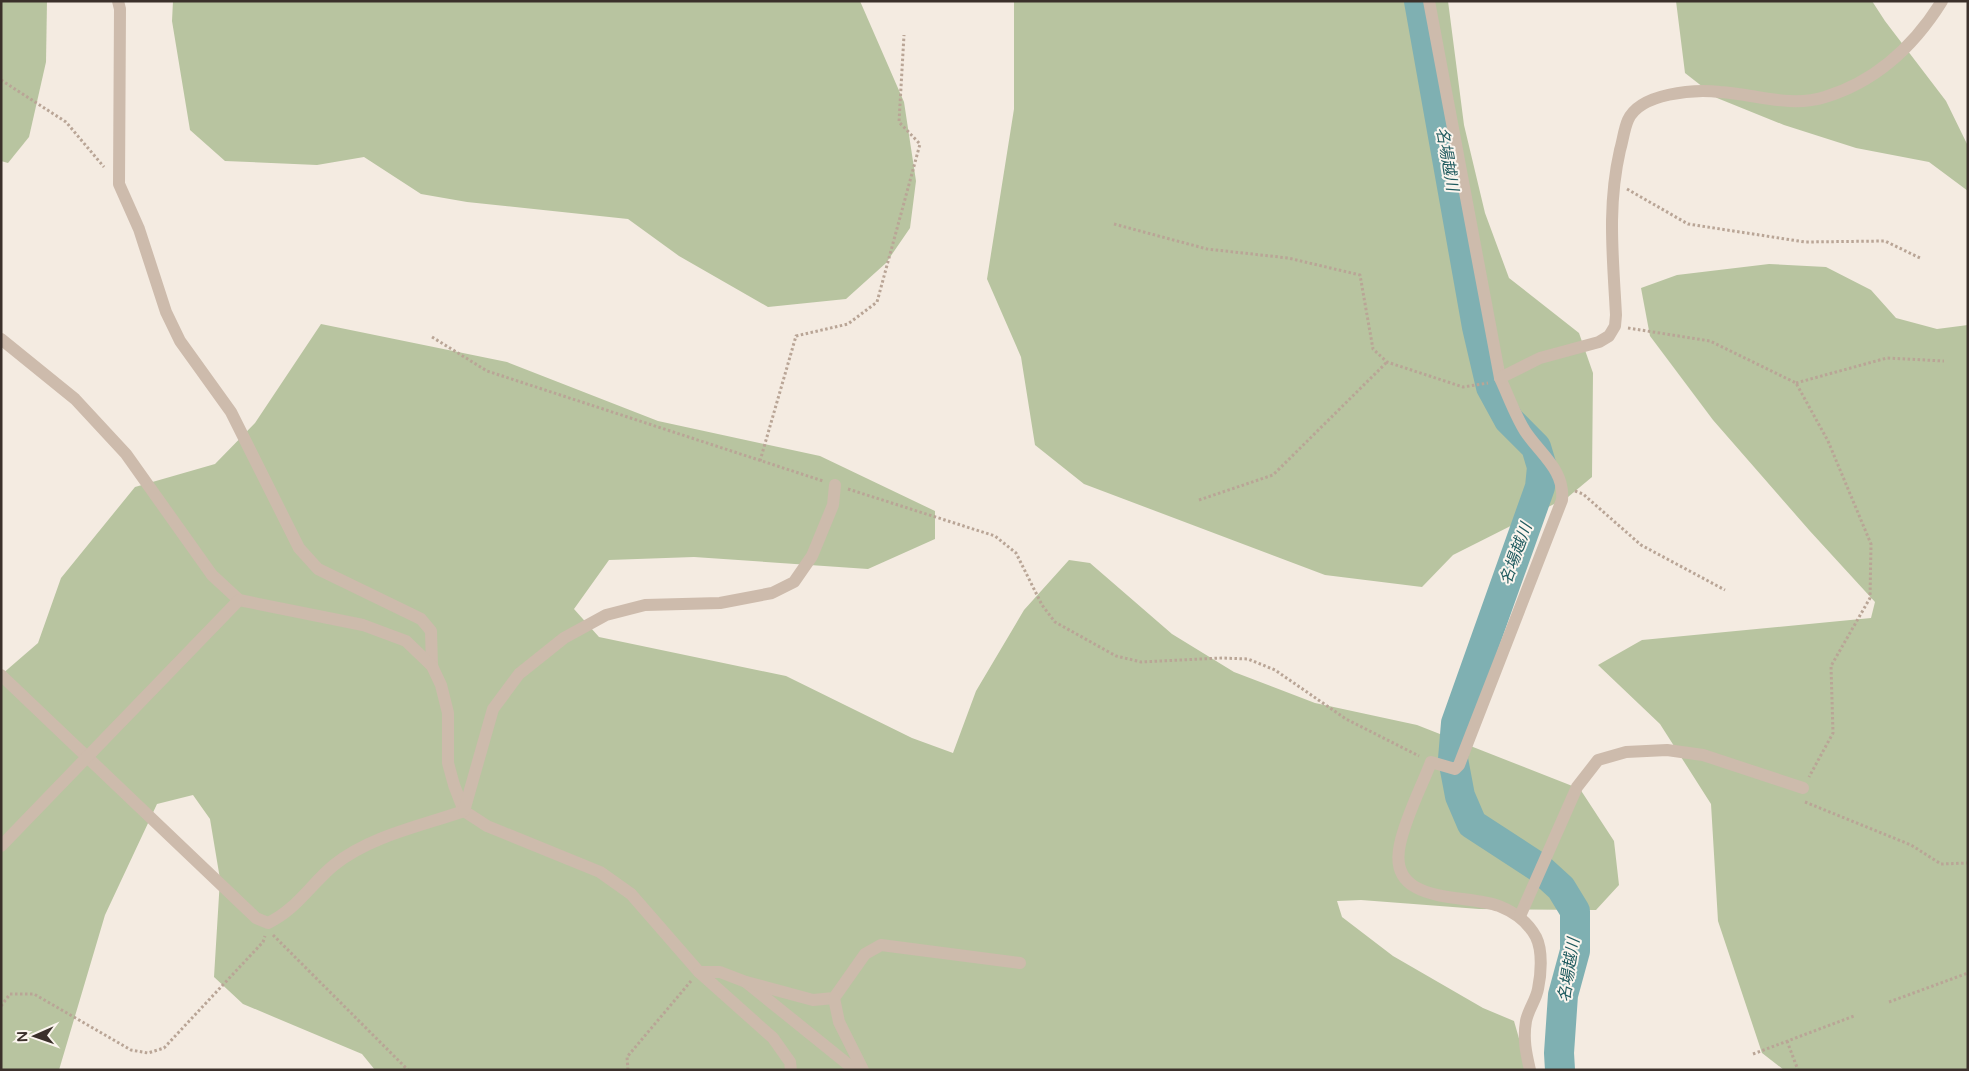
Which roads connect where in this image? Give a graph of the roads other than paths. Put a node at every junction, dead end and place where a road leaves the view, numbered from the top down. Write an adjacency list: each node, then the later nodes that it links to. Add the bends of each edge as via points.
1 (118, 1): 8 (street, via 119,184 139,229 169,320 180,341 231,412 299,548 318,570 421,619 431,631)
2 (1429, 1): 5 (street)
3 (1942, 1): 5 (street, via 1912,44 1889,64 1856,85 1824,98 1778,101 1720,91 1682,93 1649,100 1636,108 1627,120 1613,182 1610,215 1615,326 1609,336 1599,342 1540,358)
4 (1, 339): 7 (street, via 75,399 126,454 212,575)
5 (1500, 378): 14 (street, via 1524,430 1560,475 1562,500 1459,765 1449,769 1433,763 1400,843 1399,858 1402,872 1410,885 1426,893 1498,906)
6 (835, 485): 12 (street, via 833,506 812,556 794,582 772,593 720,603 645,605 606,615 564,638 518,674 493,708)
7 (239, 600): 8 (street, via 363,625 406,641); 10 (street)
8 (432, 666): 12 (street, via 448,713 448,763)
9 (1, 675): 10 (street)
10 (88, 758): 12 (street, via 256,918 268,923 284,916 334,865 369,844); 13 (street)
11 (1803, 788): 14 (street, via 1703,755 1666,750 1626,752 1598,760 1577,787)
12 (464, 810): 16 (street, via 487,826 600,872 631,894)
13 (1, 846)
14 (1520, 916): 22 (street, via 1536,938 1540,960 1538,990 1526,1019 1524,1042)
15 (1020, 963): 18 (street, via 882,945 865,954)
16 (699, 972): 17 (street, via 720,972); 19 (street, via 773,1038 790,1062)
17 (746, 982): 18 (street, via 813,1000); 20 (street)
18 (834, 998): 21 (street, via 839,1022)
19 (791, 1070)
20 (855, 1070)
21 (863, 1070)
22 (1530, 1070)

